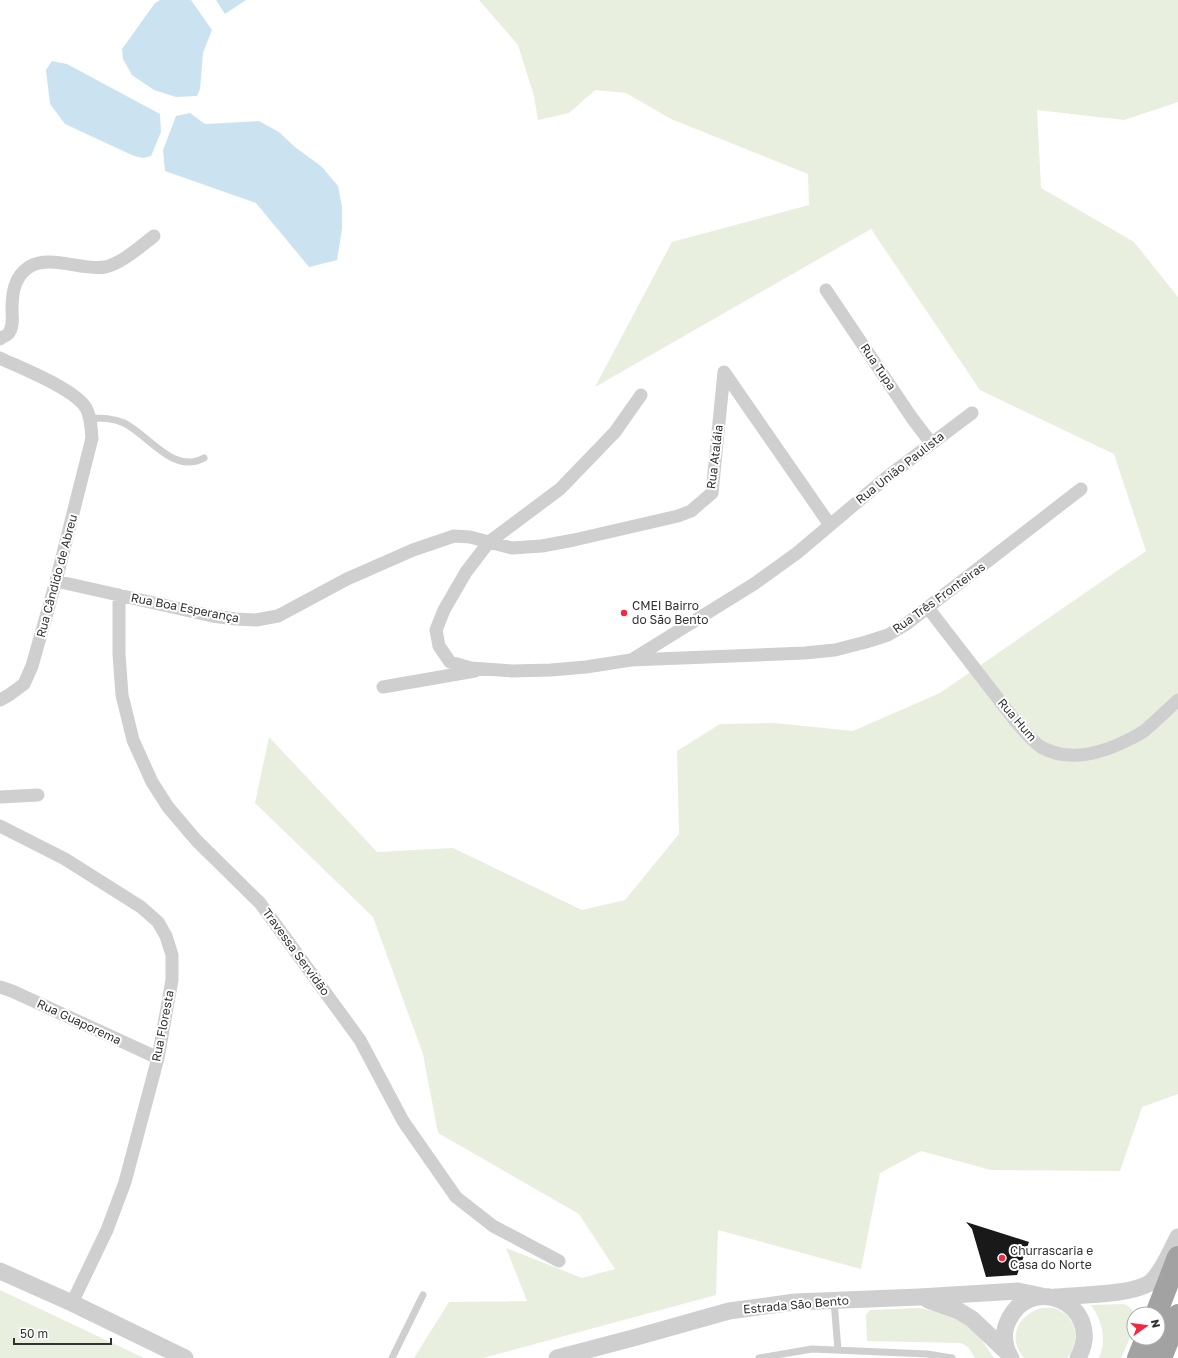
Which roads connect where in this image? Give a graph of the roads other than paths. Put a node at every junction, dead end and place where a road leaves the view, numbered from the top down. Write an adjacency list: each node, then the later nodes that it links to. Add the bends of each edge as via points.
1 (154, 236): 3 (street, via 128,256 107,267 41,262 30,267 15,281 12,295 12,325 8,334)
2 (826, 290): 8 (street, Rua Tupa)
3 (0, 339)
4 (0, 358): 7 (street, via 75,396 85,407)
5 (641, 395): 12 (street, Rua Três Fronteiras, via 615,432 560,488)
6 (972, 413): 8 (street, Rua União Paulista)
7 (90, 418): 9 (lane, via 110,418 125,424 181,462 194,462); 13 (street, Rua Cândido de Abreu, via 92,438)
8 (931, 443): 11 (street, Rua União Paulista)
9 (204, 458)
10 (1081, 489): 15 (street, Rua Três Fronteiras)
11 (830, 524): 12 (street, Rua Ataláia, via 724,372 712,493 691,511 542,546 512,548); 16 (street, Rua Três Fronteiras, via 754,584)
12 (489, 542): 14 (street, Rua Boa Esperança, via 454,536 413,550 347,579 278,616 256,620 212,616); 17 (street, Rua Três Fronteiras, via 466,572 444,610 436,630 439,646 450,662)
13 (56, 581): 14 (street, Rua Boa Esperança); 19 (street, Rua Cândido de Abreu, via 32,666 24,684)
14 (119, 595): 28 (street, Travessa Servidão, via 122,695 133,740 152,782 168,807 196,840 260,903 360,1040 403,1121 456,1197 493,1226)
15 (928, 608): 16 (street, Rua Três Fronteiras, via 888,635 835,650); 20 (street, Rua Hum, via 1017,723 1041,747 1068,755 1090,755 1114,747 1143,732)
16 (631, 660): 17 (street, Rua Três Fronteiras, via 551,670)
17 (487, 669): 18 (street)
18 (382, 687)
19 (0, 700)
20 (1178, 700)
21 (38, 795): 22 (street)
22 (0, 797)
23 (0, 826): 25 (street, Rua Floresta, via 65,859 141,907 158,922 172,955 172,980)
24 (0, 987): 25 (street, Rua Guaporema)
25 (158, 1058): 34 (street, Rua Floresta, via 125,1182 107,1230)
26 (1178, 1237): 32 (street, via 1160,1270 1150,1282 1122,1292)
27 (1178, 1257): 35 (highway)
28 (559, 1261)
29 (0, 1271): 34 (street)
30 (423, 1295): 42 (lane)
31 (919, 1297): 32 (street, Estrada São Bento, via 1018,1291); 33 (street, Estrada São Bento); 40 (street, via 972,1318)
32 (1048, 1297): 40 (street, via 1029,1299 1018,1306 1010,1316 1005,1329 1005,1342); 46 (street, via 1066,1303 1076,1312 1082,1323 1085,1336 1083,1350)
33 (834, 1301): 38 (lane); 43 (street, Estrada São Bento, via 795,1302 729,1311)
34 (72, 1304): 41 (street)
35 (1159, 1306)
36 (1178, 1315): 48 (highway)
37 (1143, 1346): 47 (highway)
38 (838, 1350): 44 (lane, via 812,1349); 45 (lane, via 927,1354)
39 (1178, 1350): 49 (highway)
40 (1010, 1356)
41 (185, 1358)
42 (392, 1358)
43 (557, 1358)
44 (759, 1358)
45 (950, 1358)
46 (1078, 1358)
47 (1138, 1358)
48 (1161, 1358)
49 (1173, 1358)

